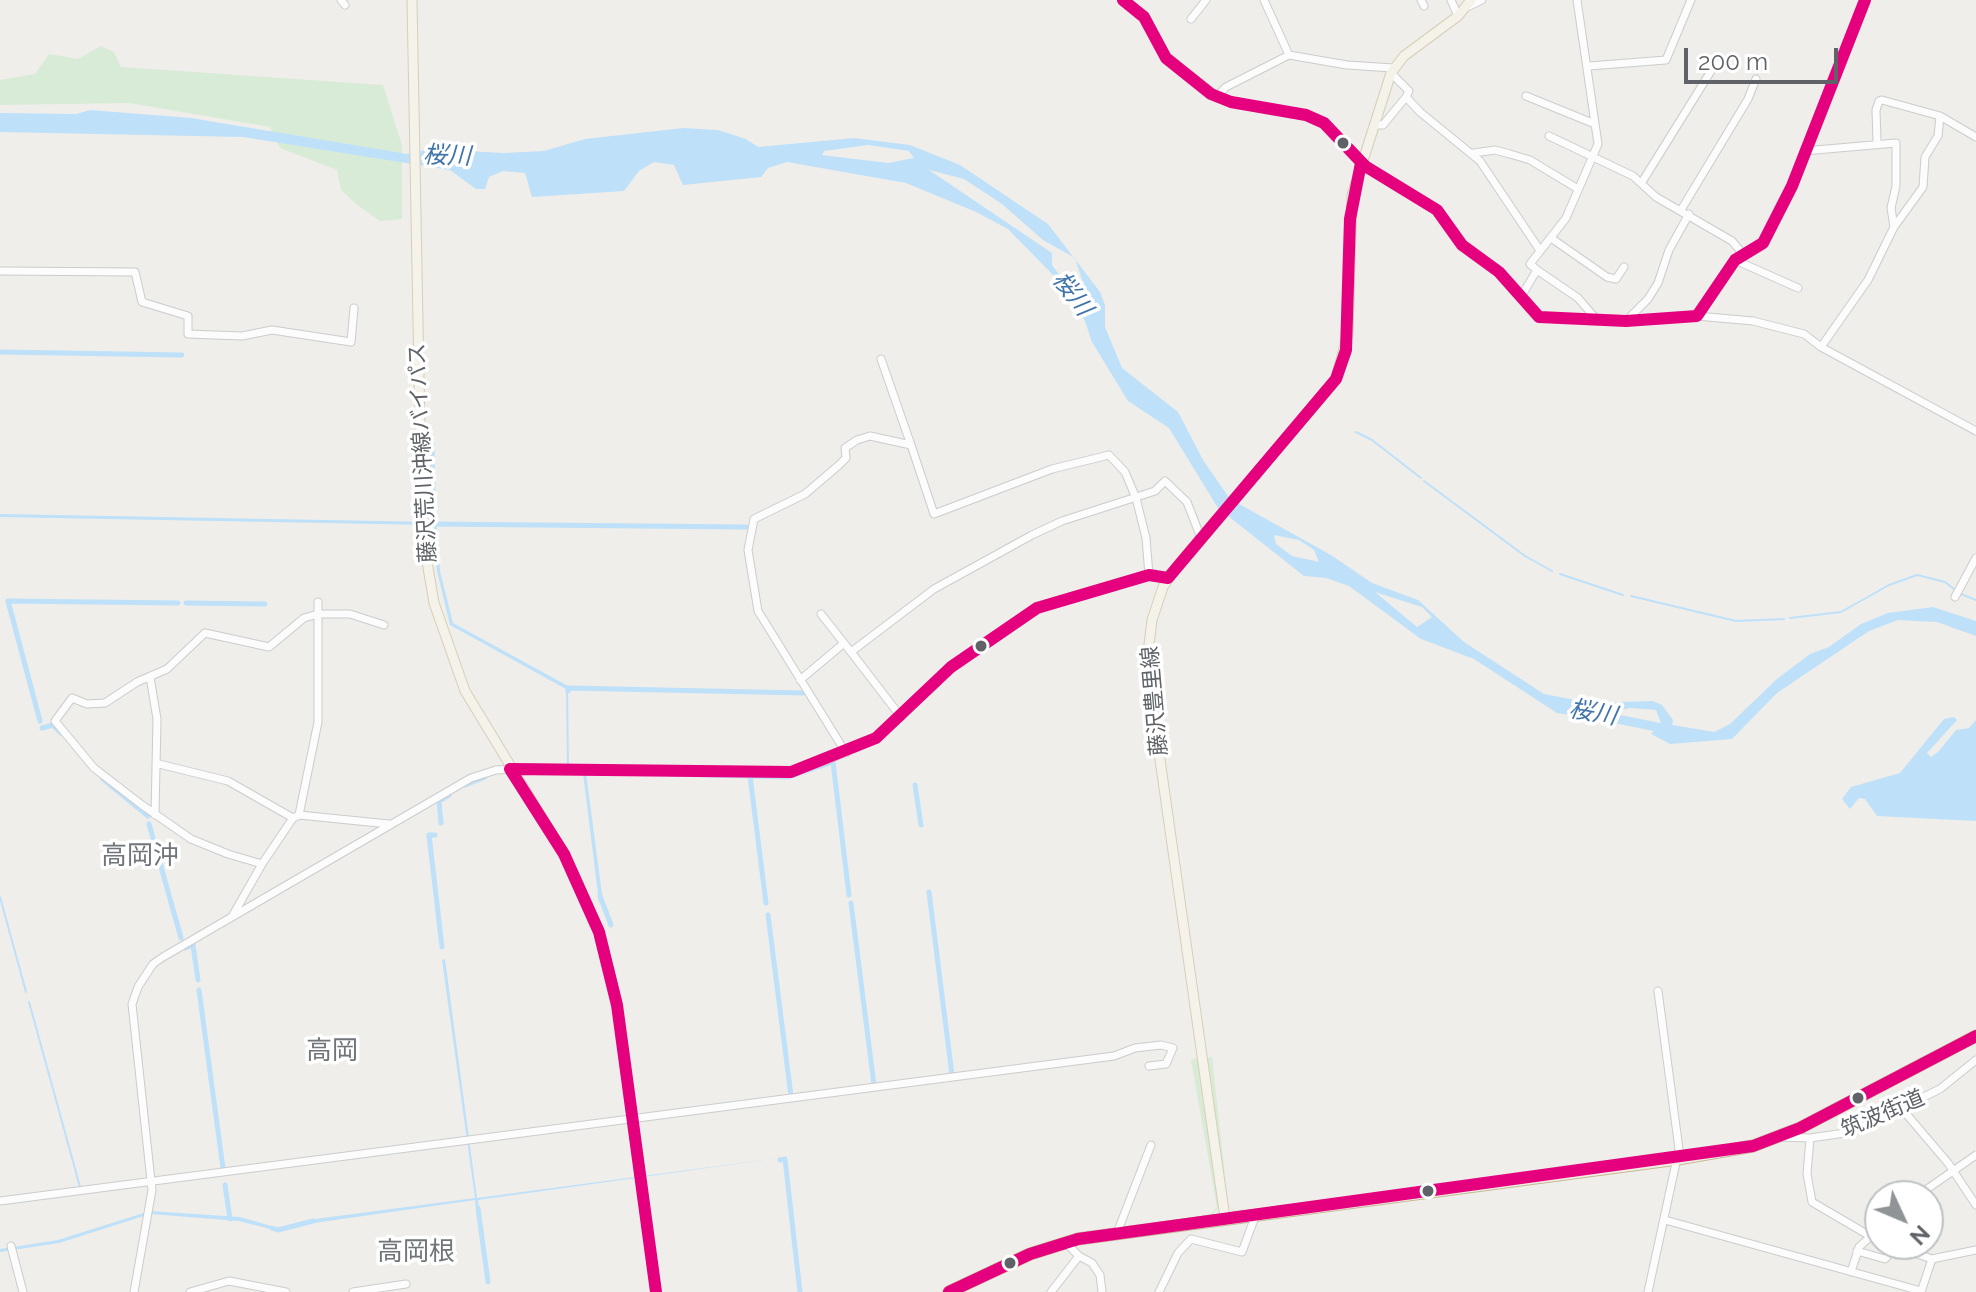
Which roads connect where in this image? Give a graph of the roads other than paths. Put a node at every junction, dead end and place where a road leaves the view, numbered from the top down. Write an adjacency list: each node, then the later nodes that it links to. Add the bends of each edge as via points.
1 (412, 0): 69 (main road, 藤沢荒川沖線バイパス, via 423,525 434,603 465,691)
2 (1123, 0): 19 (street, via 1144,17 1166,58)
3 (1206, 0): 12 (street)
4 (1264, 0): 13 (street)
5 (1451, 0): 11 (street)
6 (1482, 0): 10 (street)
7 (1577, 0): 15 (street)
8 (1691, 0): 15 (street, via 1666,60)
9 (1865, 0): 27 (street)
10 (1469, 3): 11 (main road, 藤沢豊里線)
11 (1458, 16): 16 (main road, 藤沢豊里線, via 1412,49)
12 (1191, 19)
13 (1289, 55): 16 (street); 19 (street)
14 (1716, 63): 31 (street)
15 (1589, 66): 22 (street)
16 (1392, 71): 20 (street, via 1409,91); 23 (main road, 藤沢豊里線)
17 (1756, 79): 33 (street)
18 (1526, 96): 22 (street)
19 (1216, 97): 30 (street, via 1317,119)
20 (1406, 97): 23 (street, via 1383,125); 28 (street)
21 (1940, 116): 25 (street); 26 (street, via 1879,101); 34 (street, via 1938,136 1925,157 1923,187)
22 (1595, 124): 29 (street, via 1598,144)
23 (1374, 125): 30 (main road, 藤沢豊里線)
24 (1549, 136): 29 (street)
25 (1976, 137)
26 (1877, 142): 27 (street); 34 (street, via 1898,146)
27 (1804, 151): 37 (street, via 1765,239)
28 (1474, 153): 32 (street, via 1495,150 1520,157); 36 (street)
29 (1593, 160): 31 (street); 32 (street)
30 (1361, 163): 43 (street, via 1437,210 1462,245); 53 (main road, 藤沢豊里線, via 1351,207 1346,350 1332,386)
31 (1642, 182): 33 (street, via 1656,197)
32 (1578, 189): 35 (street)
33 (1685, 212): 37 (street, via 1732,241); 47 (street, via 1658,283)
34 (1894, 227): 48 (street, via 1879,263)
35 (1551, 238): 36 (street); 39 (street, via 1607,277 1616,279)
36 (1539, 249): 40 (street, via 1530,264)
37 (1743, 254): 38 (street)
38 (1735, 260): 42 (street); 45 (street)
39 (1624, 267)
40 (1537, 270): 43 (street); 46 (street, via 1578,298)
41 (0, 271): 44 (street, via 135,272 142,302 188,316 188,334 242,336 272,330 351,342)
42 (1798, 288)
43 (1522, 295): 46 (street, via 1539,317)
44 (354, 308)
45 (1697, 316): 47 (street); 48 (street, via 1776,326 1804,334)
46 (1597, 320): 47 (street)
47 (1626, 321)
48 (1821, 347): 50 (street)
49 (881, 359): 51 (street)
50 (1976, 431)
51 (911, 445): 52 (street, via 934,514 1052,469 1109,455 1125,472); 65 (street, via 870,436 857,440 845,448 846,458 805,494 754,519 748,550 758,611)
52 (1136, 498): 53 (street, via 1165,481 1187,502); 55 (street); 63 (street, via 1032,535 934,589)
53 (1202, 537): 56 (main road, 藤沢豊里線)
54 (1976, 558): 57 (street)
55 (1149, 575): 56 (street); 66 (street, via 1052,602 1022,616 951,667)
56 (1168, 578): 92 (main road, 藤沢豊里線, via 1152,620 1147,661)
57 (1955, 597)
58 (318, 602): 59 (street)
59 (318, 614): 61 (street, via 350,614); 64 (street, via 304,618 269,647 205,633 179,660); 71 (street, via 318,722)
60 (821, 614): 62 (street)
61 (384, 625)
62 (843, 644): 63 (street); 65 (street)
63 (851, 652): 66 (street)
64 (150, 677): 68 (street); 70 (street, via 105,703 72,698 55,721 94,768)
65 (800, 680): 67 (street)
66 (901, 717): 67 (street)
67 (846, 753): 69 (street, via 779,773)
68 (159, 764): 70 (street); 71 (street, via 228,781)
69 (510, 769): 72 (street, via 471,778); 80 (main road, 藤沢荒川沖線バイパス, via 564,854 599,932 617,1005)
70 (155, 815): 73 (street, via 191,839)
71 (296, 816): 72 (street); 73 (street)
72 (389, 824): 74 (street)
73 (262, 864): 74 (street)
74 (232, 917): 88 (street, via 153,964 135,993 131,1017)
75 (1658, 991): 85 (street)
76 (1976, 1036): 81 (highway, 筑波街道)
77 (1976, 1060): 79 (street, 筑波街道, via 1940,1089)
78 (1149, 1066): 80 (street, via 1166,1064 1173,1048 1135,1048 1114,1056)
79 (1902, 1109): 82 (street, 筑波街道, via 1852,1132); 86 (street)
80 (632, 1120): 88 (street); 113 (main road, 藤沢荒川沖線バイパス)
81 (1780, 1137): 82 (street, 筑波街道); 85 (highway, 筑波街道)
82 (1810, 1138): 94 (street, via 1807,1174 1812,1202)
83 (1151, 1145): 95 (street)
84 (1976, 1155): 86 (street)
85 (1678, 1159): 91 (highway, 筑波街道); 93 (street)
86 (1952, 1170): 87 (street); 90 (street)
87 (1939, 1180)
88 (151, 1181): 89 (street); 109 (street)
89 (0, 1201)
90 (1976, 1205)
91 (1256, 1214): 92 (highway, 筑波街道); 116 (street, via 1242,1252 1191,1239)
92 (1225, 1218): 95 (highway, 筑波街道)
93 (1665, 1220): 105 (street); 117 (street)
94 (1864, 1232)
95 (1117, 1233): 96 (highway, 筑波街道)
96 (1064, 1242): 102 (street); 107 (highway, 筑波街道)
97 (1864, 1243): 100 (street)
98 (12, 1248): 108 (street)
99 (1976, 1250): 103 (street)
100 (1857, 1251): 101 (street); 105 (street)
101 (1864, 1253)
102 (1079, 1256): 114 (street); 115 (street, via 1100,1275)
103 (1944, 1257)
104 (1932, 1260): 118 (street)
105 (1851, 1272): 118 (street)
106 (402, 1287): 112 (street)
107 (956, 1290)
108 (23, 1292)
109 (134, 1292)
110 (190, 1292): 111 (street, via 229,1281)
111 (286, 1292)
112 (353, 1292)
113 (656, 1292)
114 (1051, 1292)
115 (1102, 1292)
116 (1159, 1292)
117 (1648, 1292)
118 (1921, 1292)

